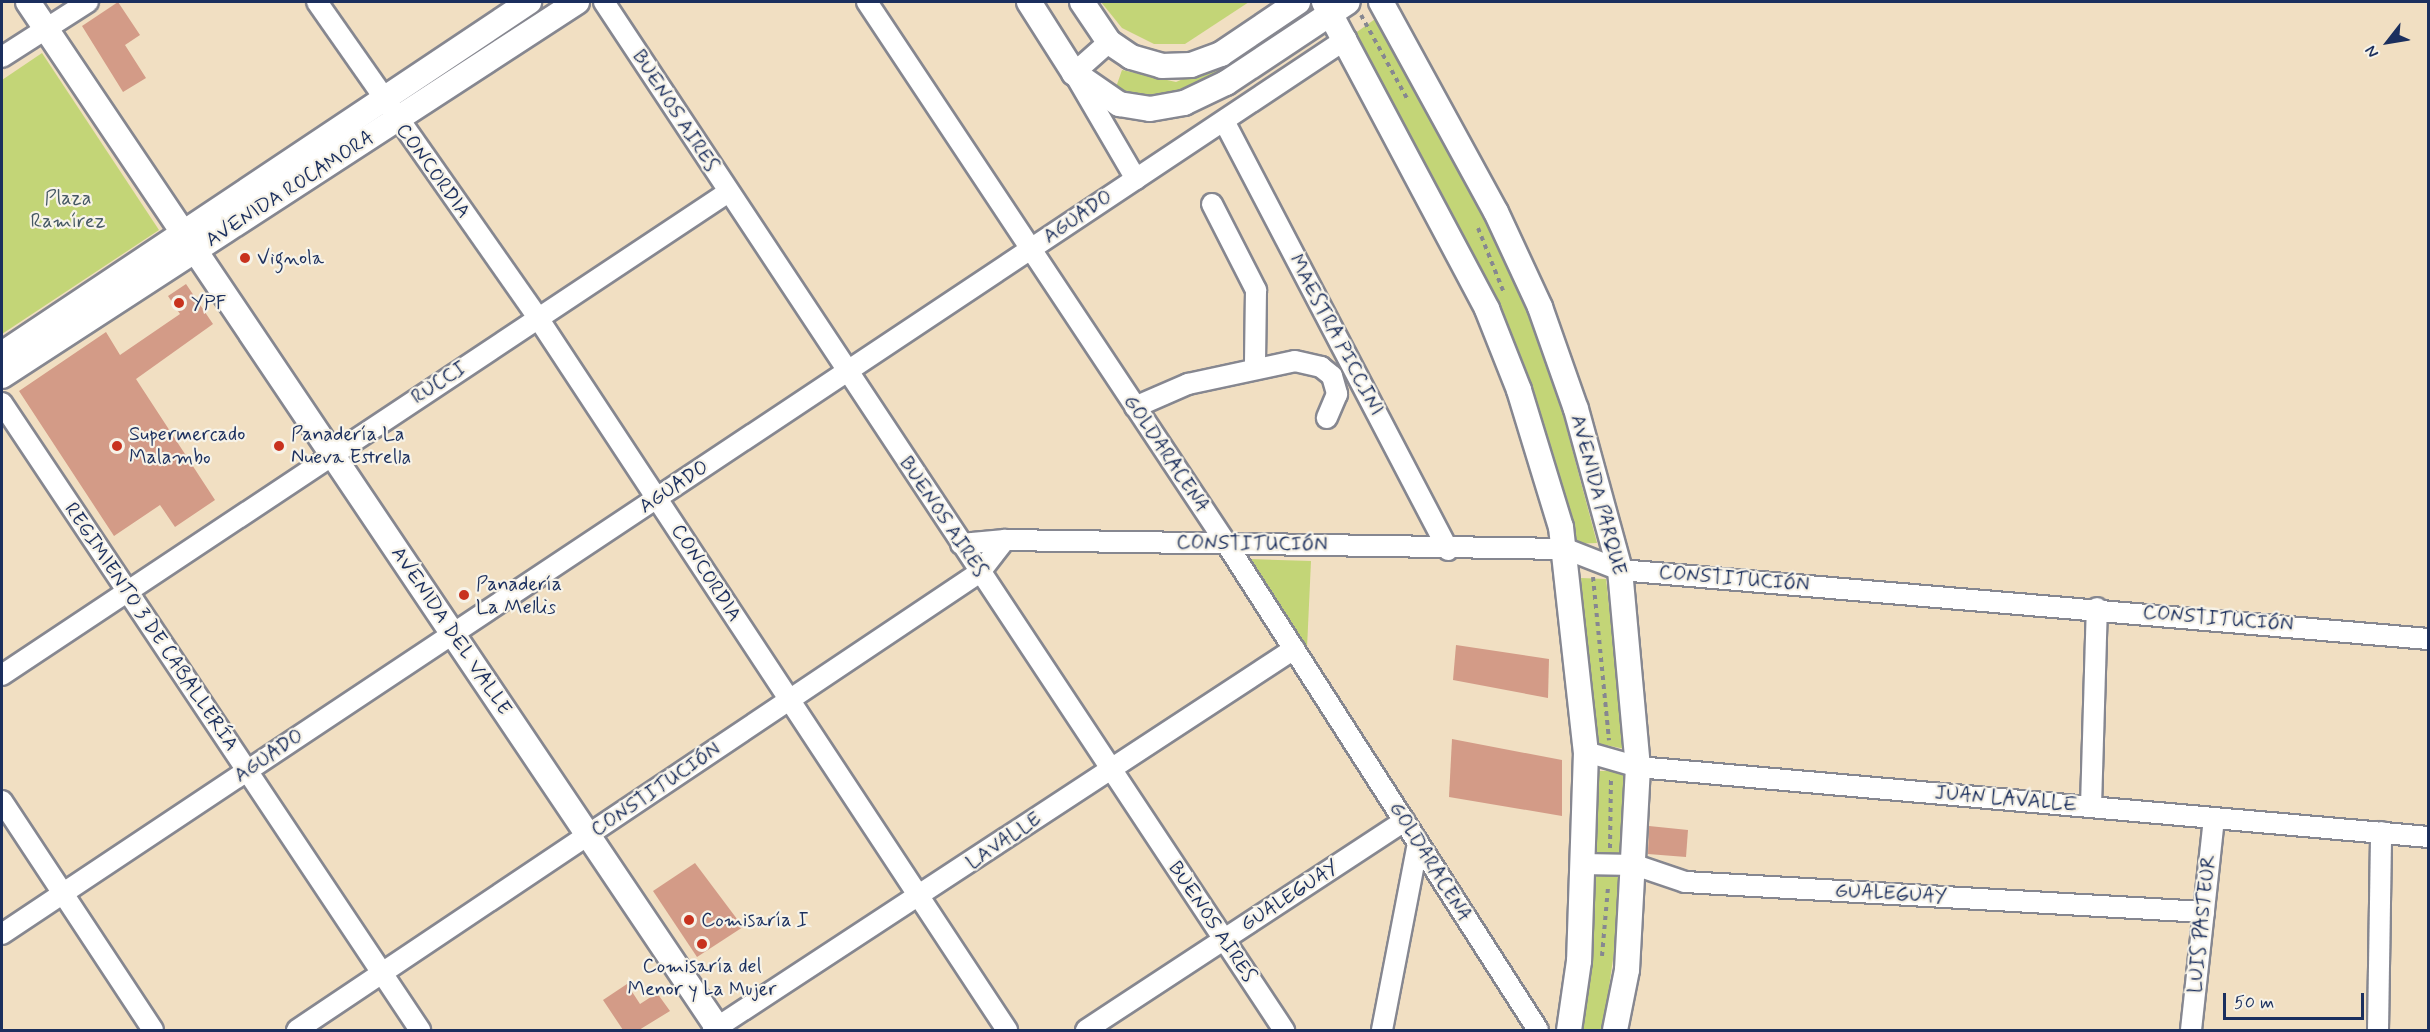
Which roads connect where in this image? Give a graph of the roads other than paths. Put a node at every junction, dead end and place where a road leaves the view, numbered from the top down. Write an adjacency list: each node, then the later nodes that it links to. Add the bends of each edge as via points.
1 (28, 2): 13 (main road, AVENIDA DEL VALLE)
2 (88, 2): 13 (street)
3 (317, 2): 18 (street, CONCORDIA)
4 (529, 2): 18 (main road, AVENIDA ROCAMORA)
5 (577, 2): 19 (main road, AVENIDA ROCAMORA)
6 (604, 2): 22 (street, BUENOS AIRES)
7 (867, 2): 25 (street, GOLDARACENA)
8 (1029, 2): 17 (main road)
9 (1082, 2): 15 (main road)
10 (1298, 2): 15 (main road, via 1221,54 1191,65 1152,63)
11 (1388, 4): 41 (main road, AVENIDA PARQUE, via 1496,212 1540,308 1576,409)
12 (1334, 6): 14 (main road); 17 (main road, via 1226,83 1184,103 1150,109 1119,104)
13 (46, 29): 16 (street); 24 (main road, AVENIDA DEL VALLE)
14 (1346, 39): 20 (street, AGUADO); 39 (main road, via 1487,309 1519,390)
15 (1109, 42): 17 (street)
16 (2, 57)
17 (1074, 73): 21 (street)
18 (382, 99): 19 (street, CONCORDIA); 24 (main road, AVENIDA ROCAMORA)
19 (396, 119): 24 (main road, AVENIDA ROCAMORA); 26 (street, CONCORDIA)
20 (1224, 121): 21 (street, AGUADO); 40 (street, MAESTRA PICCINI)
21 (1136, 179): 25 (street, AGUADO)
22 (728, 193): 26 (street, RUCCI); 29 (street, BUENOS AIRES)
23 (1212, 204): 28 (street, via 1256,290)
24 (189, 242): 27 (main road, AVENIDA ROCAMORA); 30 (main road, AVENIDA ROCAMORA); 34 (main road, AVENIDA DEL VALLE)
25 (1030, 250): 29 (street, AGUADO); 32 (street, GOLDARACENA)
26 (538, 318): 34 (street, RUCCI); 35 (street, CONCORDIA)
27 (2, 354)
28 (1255, 366): 32 (street, via 1188,384); 33 (street, via 1294,361 1321,367 1332,376 1337,394)
29 (846, 372): 35 (street, AGUADO); 38 (street, BUENOS AIRES)
30 (2, 376)
31 (2, 403): 43 (street, REGIMIENTO 3 DE CABALLERÍA)
32 (1135, 406): 37 (street, GOLDARACENA)
33 (1327, 418)
34 (332, 452): 43 (street, RUCCI); 45 (main road, AVENIDA DEL VALLE)
35 (657, 498): 45 (street, AGUADO); 49 (street, CONCORDIA)
36 (1005, 540): 37 (street, CONSTITUCIÓN); 38 (street, CONSTITUCIÓN); 42 (street, CONSTITUCIÓN)
37 (1226, 543): 40 (street, CONSTITUCIÓN); 47 (street, GOLDARACENA)
38 (961, 544): 42 (street, BUENOS AIRES)
39 (1566, 549): 40 (street, CONSTITUCIÓN); 41 (street, CONSTITUCIÓN); 50 (main road)
40 (1448, 550)
41 (1620, 570): 44 (street, CONSTITUCIÓN); 51 (main road, AVENIDA PARQUE)
42 (980, 572): 49 (street, CONSTITUCIÓN); 52 (street, BUENOS AIRES)
43 (127, 592): 48 (street, RUCCI); 53 (street, REGIMIENTO 3 DE CABALLERÍA)
44 (2097, 608): 46 (street, CONSTITUCIÓN); 55 (street)
45 (453, 634): 53 (street, AGUADO); 59 (main road, AVENIDA DEL VALLE)
46 (2428, 639)
47 (1294, 649): 52 (street, LAVALLE); 57 (street, GOLDARACENA)
48 (2, 675)
49 (790, 701): 59 (street, CONSTITUCIÓN); 65 (street, CONCORDIA)
50 (1586, 752): 51 (street, JUAN LAVALLE); 62 (main road)
51 (1638, 767): 55 (street, JUAN LAVALLE); 63 (main road, AVENIDA PARQUE)
52 (1110, 769): 65 (street, LAVALLE); 68 (street, BUENOS AIRES)
53 (247, 771): 64 (street, AGUADO); 69 (street, REGIMIENTO 3 DE CABALLERÍA)
54 (2, 801): 64 (street)
55 (2091, 806): 56 (street, JUAN LAVALLE)
56 (2214, 818): 58 (street, JUAN LAVALLE); 66 (street, LUIS PASTEUR)
57 (1404, 821): 61 (street, GOLDARACENA); 68 (street, GUALEGUAY)
58 (2381, 832): 60 (street, JUAN LAVALLE); 82 (street)
59 (588, 836): 69 (street, CONSTITUCIÓN); 73 (main road, AVENIDA DEL VALLE)
60 (2428, 837)
61 (1418, 843): 77 (street); 78 (street, GOLDARACENA)
62 (1582, 864): 63 (street, GUALEGUAY); 79 (main road, via 1579,961)
63 (1635, 865): 66 (street, GUALEGUAY, via 1685,882); 80 (main road, AVENIDA PARQUE, via 1627,970)
64 (63, 894): 67 (street, AGUADO); 70 (street)
65 (919, 898): 73 (street, LAVALLE); 74 (street, CONCORDIA)
66 (2204, 912): 81 (street, LUIS PASTEUR)
67 (2, 934)
68 (1224, 939): 75 (street, GUALEGUAY); 76 (street, BUENOS AIRES)
69 (383, 975): 71 (street, CONSTITUCIÓN); 72 (street, REGIMIENTO 3 DE CABALLERÍA)
70 (153, 1030)
71 (297, 1030)
72 (420, 1030)
73 (716, 1030)
74 (1007, 1030)
75 (1086, 1030)
76 (1284, 1030)
77 (1382, 1030)
78 (1536, 1030)
79 (1569, 1030)
80 (1615, 1030)
81 (2191, 1030)
82 (2378, 1030)

